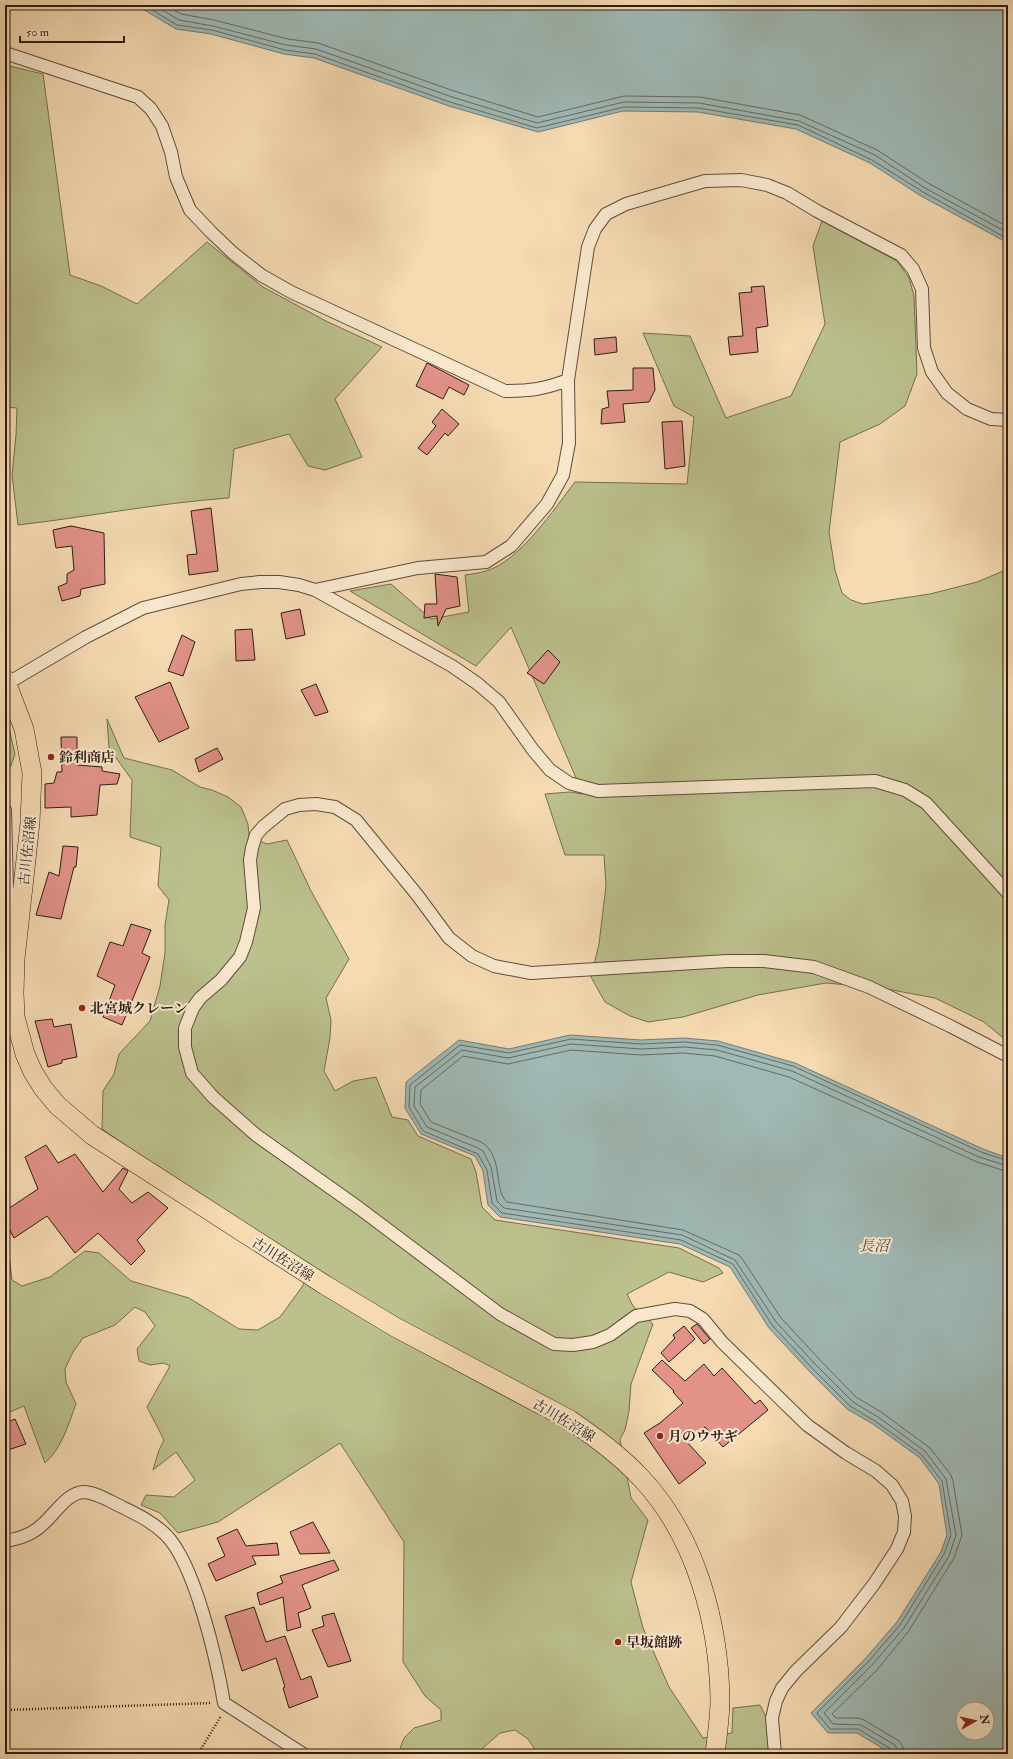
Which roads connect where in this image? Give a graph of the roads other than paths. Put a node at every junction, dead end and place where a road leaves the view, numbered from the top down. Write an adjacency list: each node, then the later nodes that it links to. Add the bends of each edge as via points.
1 (5, 53): 2 (street, via 138,97 151,109 162,126 176,178 190,210 233,253 261,275 291,292 505,391 529,391)
2 (568, 380): 3 (street, via 588,247 594,229 606,214 626,204 705,181 741,180 787,193 901,255 913,269 922,289 924,348 932,372 947,393 967,409 991,419); 4 (street, via 569,443 563,475 547,504 510,546 486,562 418,568)
3 (1008, 420)
4 (315, 590): 5 (street, via 280,582 241,584 144,608); 7 (street, via 452,666 478,684 499,702 550,770 569,783 598,791 875,781 905,790 926,803)
5 (6, 681): 8 (main road, 古川佐沼線, via 24,729 32,773 30,823)
6 (5, 810): 8 (street)
7 (1008, 893)
8 (13, 929): 9 (street); 13 (main road, 古川佐沼線, via 15,1017 19,1036 33,1072 43,1088 72,1119 159,1179 395,1328 570,1420 620,1457 643,1480 680,1532 696,1568 708,1607 715,1638 720,1686)
9 (5, 944)
10 (1008, 1056): 14 (street, via 869,987 814,967 764,961 727,961 530,972 494,966 472,956 449,938 356,820 335,807 316,804 285,809 268,822 256,836 250,860 254,908 246,942 240,957 221,980 196,1003 185,1028 185,1047 192,1073 212,1097 256,1135 359,1208 500,1314 554,1344 573,1345 593,1342 610,1335 636,1316 675,1309 690,1311 703,1319 722,1342 807,1425 876,1471 892,1485 902,1501 905,1516 904,1532 897,1549 841,1627 782,1688 772,1718)
11 (5, 1541): 12 (street, via 35,1531 64,1503 82,1492 105,1498 157,1527 175,1546 191,1578 216,1664 224,1703)
12 (303, 1754)
13 (715, 1754)
14 (775, 1754)

